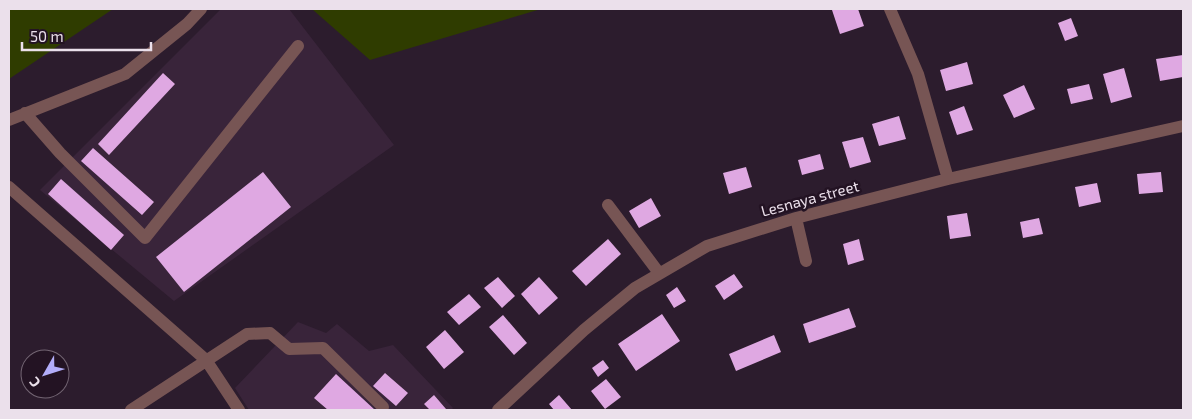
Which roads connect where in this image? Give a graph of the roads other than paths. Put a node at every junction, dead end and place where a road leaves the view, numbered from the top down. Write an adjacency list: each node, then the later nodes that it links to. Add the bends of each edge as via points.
1 (201, 9): 4 (street, via 125,74)
2 (890, 9): 7 (street, via 918,74)
3 (298, 46): 4 (street, via 145,238)
4 (25, 113): 5 (street)
5 (9, 120)
6 (1183, 126): 7 (street, Lesnaya street)
7 (948, 179): 10 (street, Lesnaya street)
8 (9, 187): 13 (street)
9 (608, 205): 12 (street)
10 (796, 218): 11 (street); 12 (street, Lesnaya street, via 706,246)
11 (806, 261)
12 (659, 274): 17 (street, Lesnaya street, via 634,288 584,330)
13 (206, 360): 14 (street, via 247,334 270,333 290,349 323,348); 15 (street); 16 (street)
14 (382, 407)
15 (131, 410)
16 (239, 410)
17 (498, 410)

